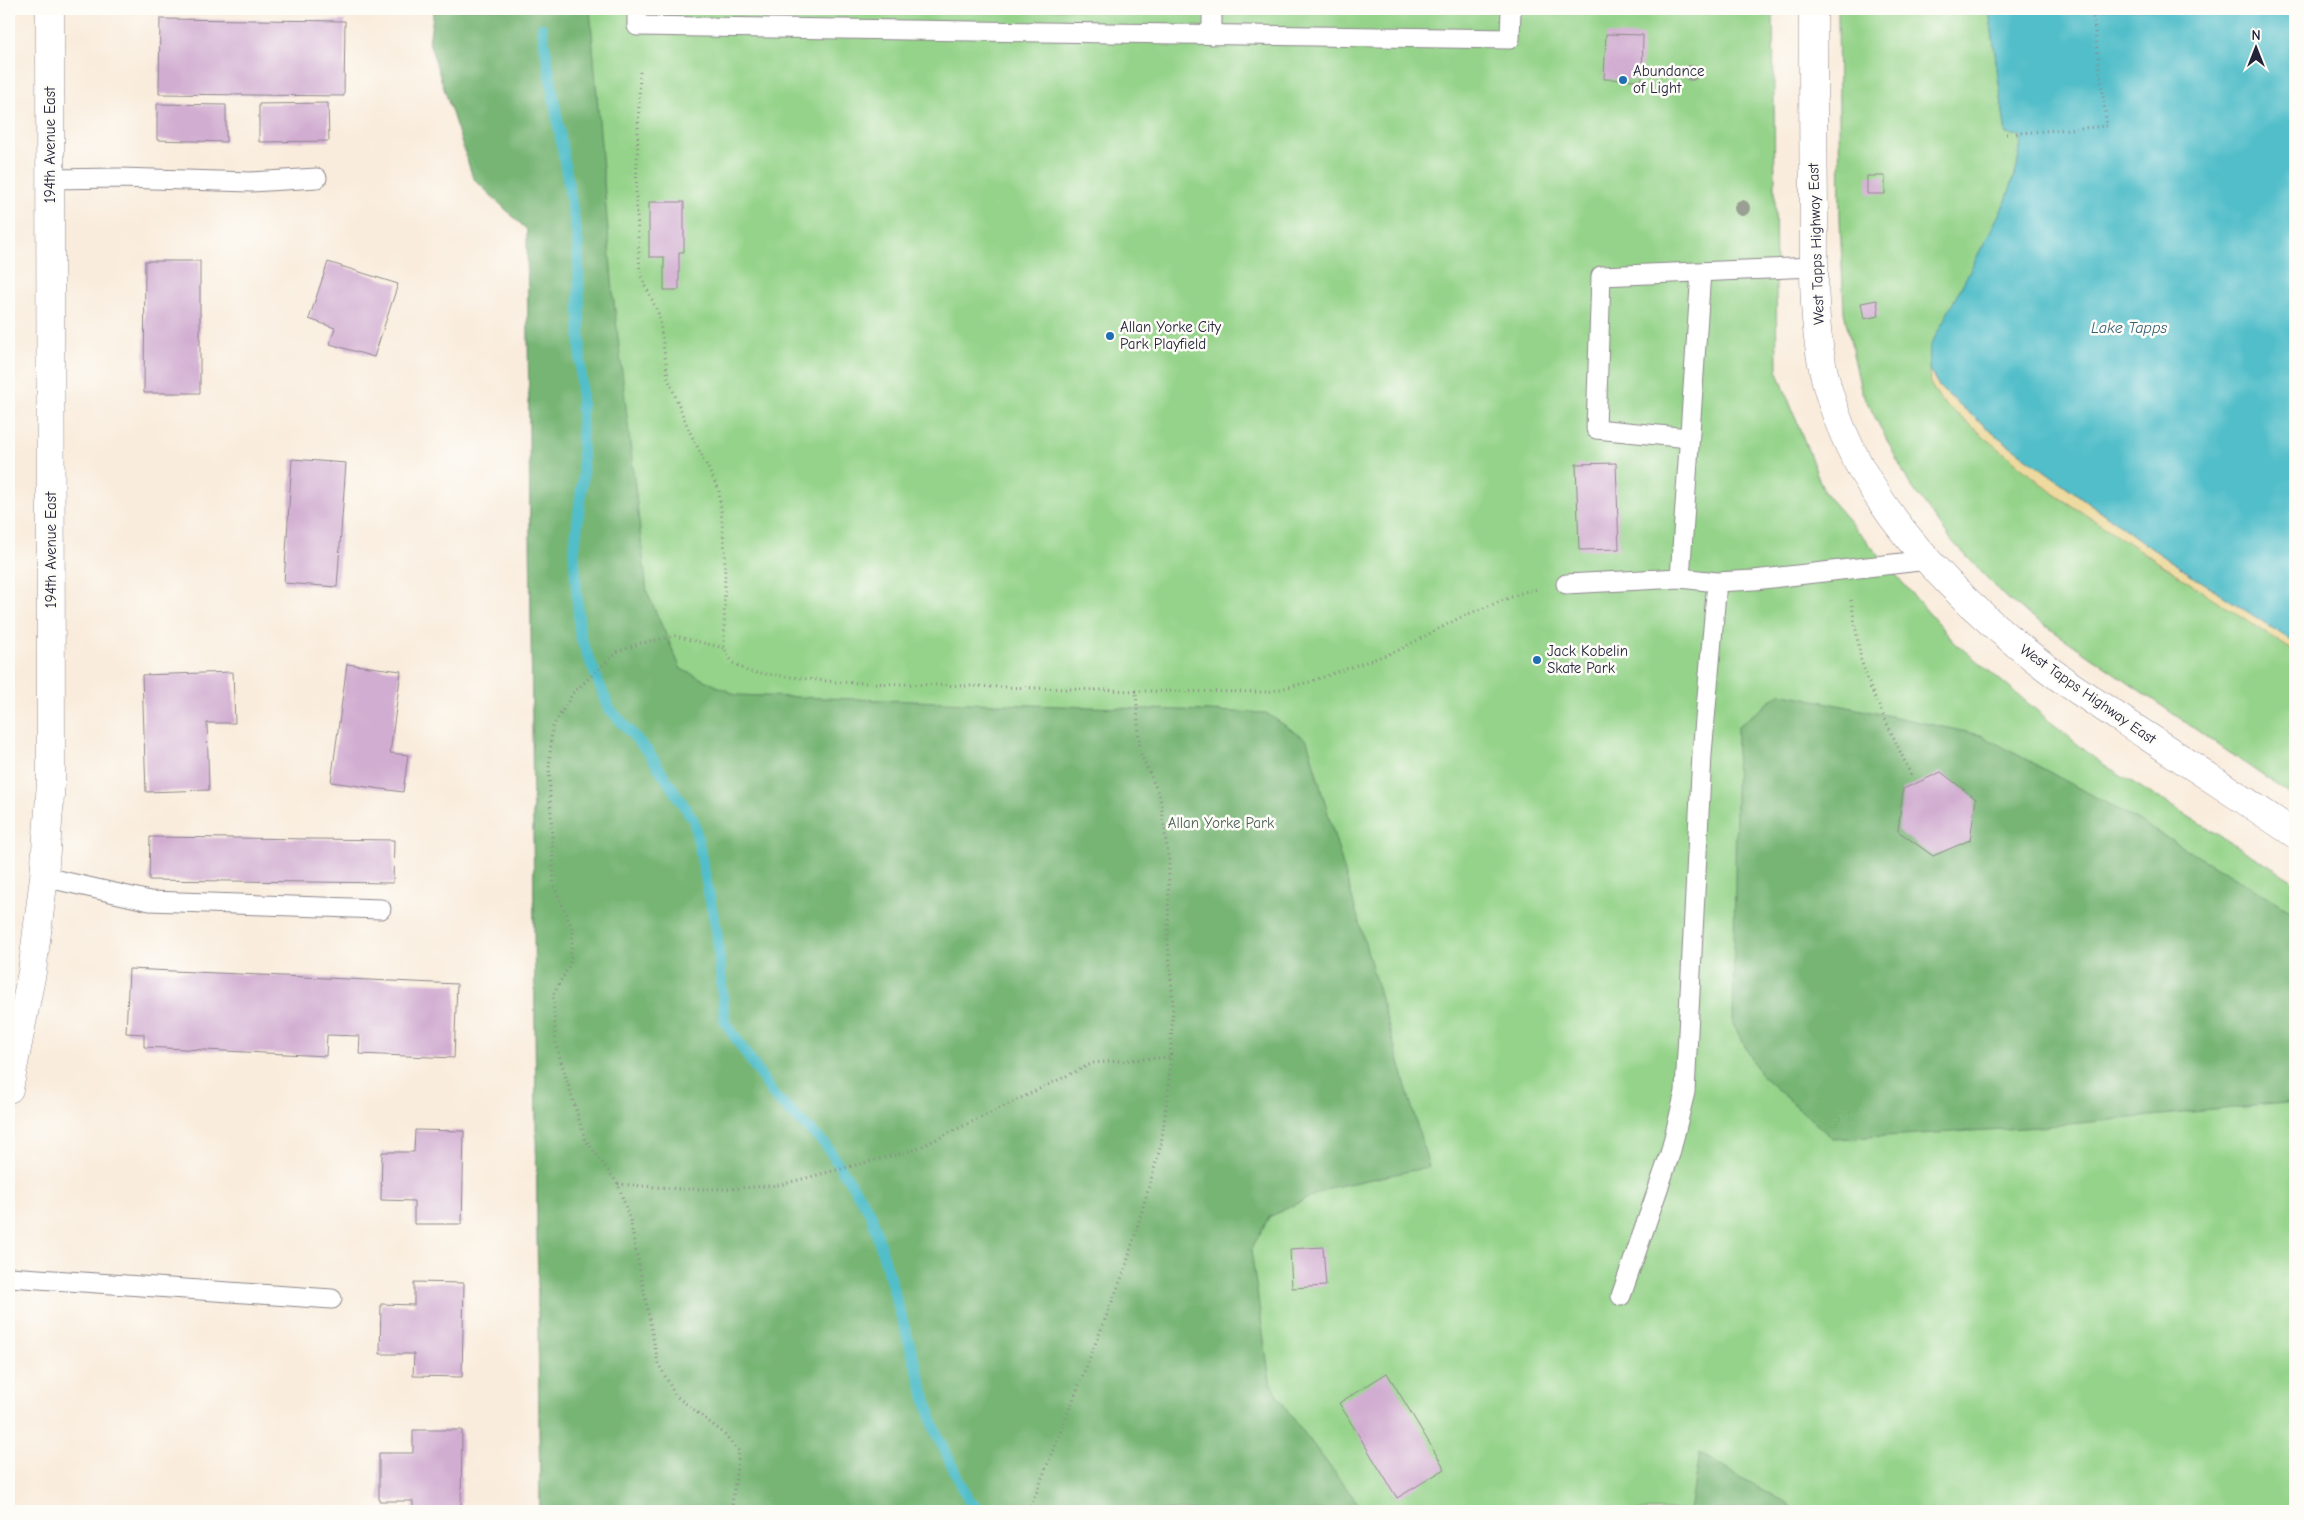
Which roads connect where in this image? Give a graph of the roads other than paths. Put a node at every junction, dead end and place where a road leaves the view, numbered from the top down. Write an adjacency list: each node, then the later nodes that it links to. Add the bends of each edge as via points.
1 (50, 9): 8 (street, 194th Avenue East)
2 (637, 9): 6 (lane, via 637,26)
3 (1212, 9): 6 (lane)
4 (1511, 9): 6 (lane, via 1510,39)
5 (1813, 9): 9 (street, West Tapps Highway East)
6 (1212, 35)
7 (316, 178): 8 (lane, via 251,182)
8 (50, 179): 17 (street, 194th Avenue East, via 51,782)
9 (1814, 267): 10 (lane); 12 (street, West Tapps Highway East, via 1823,369 1836,415 1856,459 1884,506)
10 (1701, 272): 11 (lane); 11 (lane, via 1601,276 1596,429)
11 (1689, 438): 13 (lane)
12 (1928, 560): 14 (lane); 16 (street, West Tapps Highway East, via 1989,622 2061,678)
13 (1680, 578): 14 (lane); 15 (lane)
14 (1717, 582): 21 (lane, via 1702,754 1685,1092 1670,1154)
15 (1566, 584)
16 (2295, 834)
17 (44, 877): 18 (lane, via 150,901); 19 (street, 194th Avenue East, via 32,972)
18 (381, 909)
19 (9, 1089)
20 (9, 1277): 22 (lane)
21 (1621, 1296)
22 (332, 1299)

